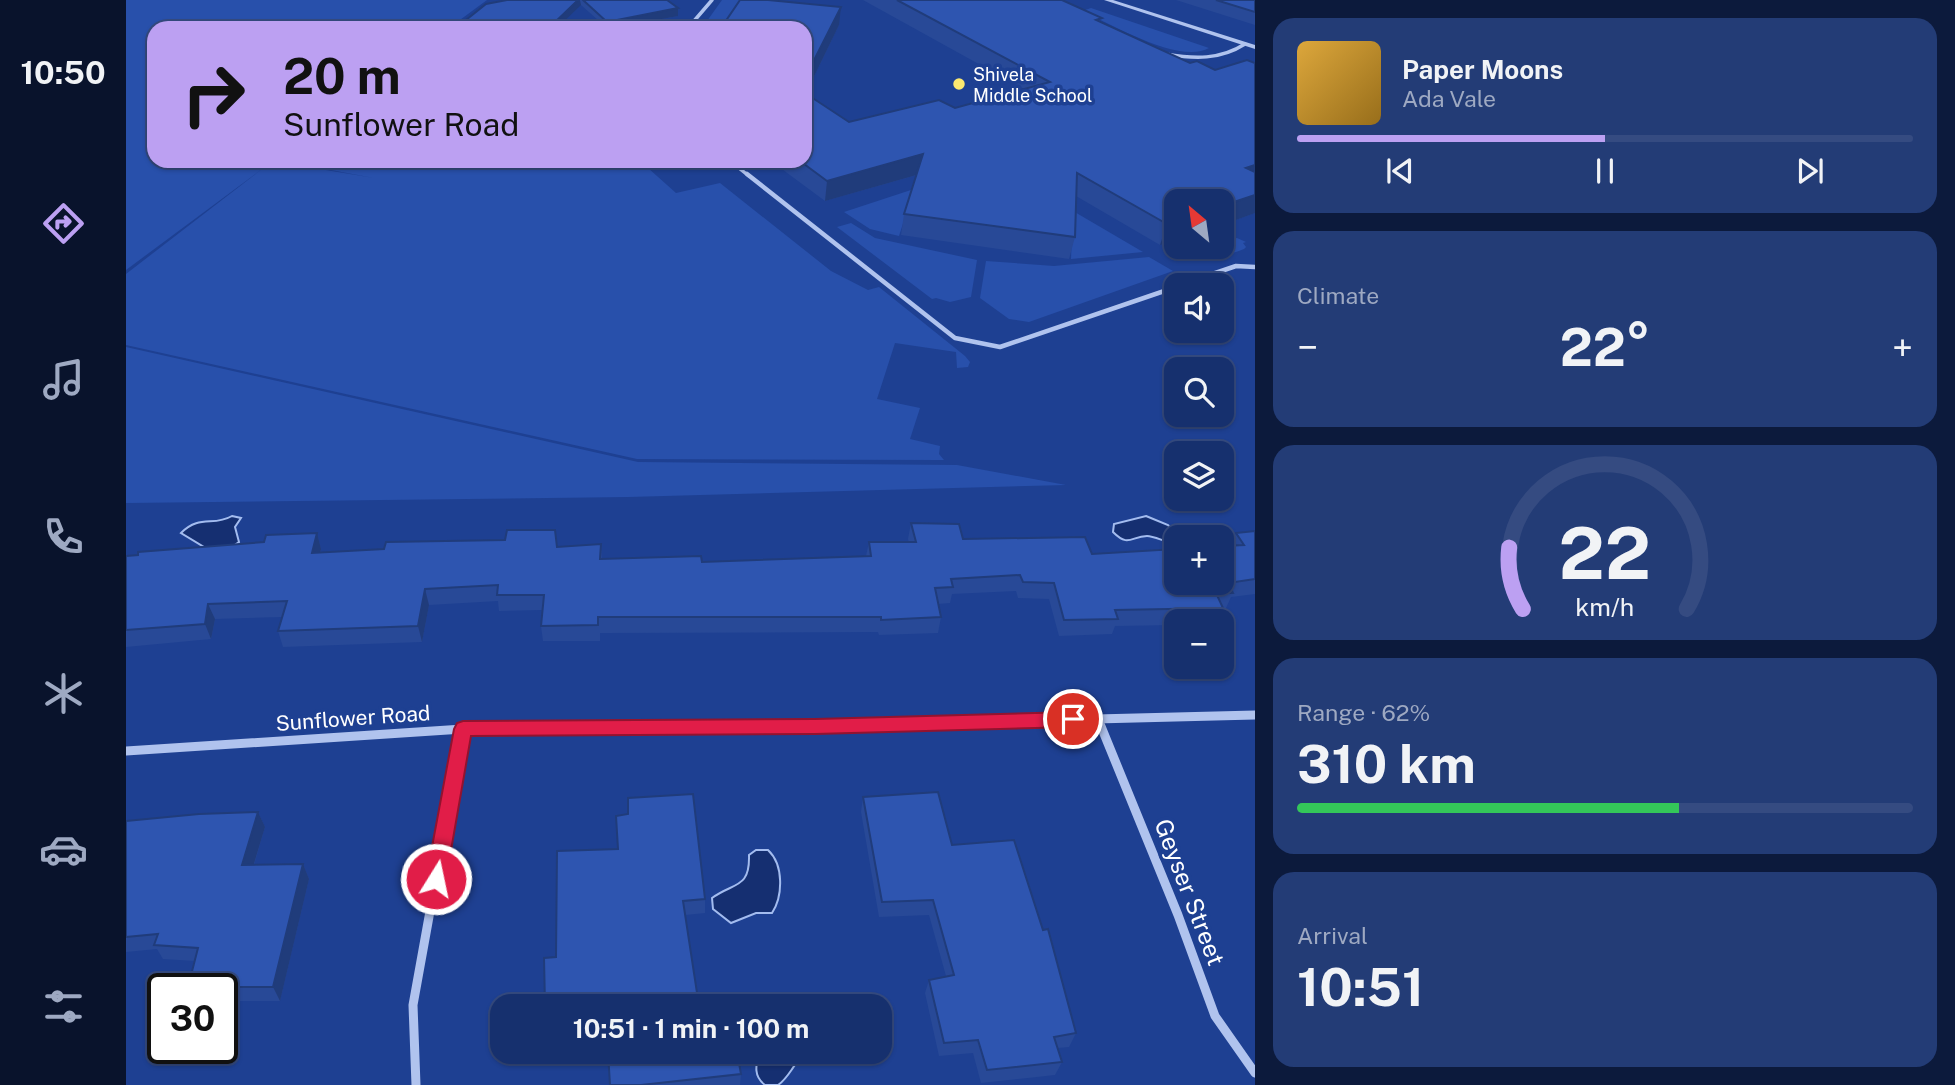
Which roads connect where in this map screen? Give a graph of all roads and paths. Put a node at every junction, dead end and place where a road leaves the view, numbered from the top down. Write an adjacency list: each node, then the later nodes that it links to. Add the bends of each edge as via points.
1 (712, 0): 3 (lane)
2 (1107, 0): 4 (street)
3 (694, 21)
4 (1245, 44): 5 (street); 6 (lane, via 1218,56 1188,58)
5 (1255, 47)
6 (1161, 53)
7 (739, 168): 10 (lane, via 955,338 1000,347)
8 (1255, 267): 9 (lane, via 1236,266)
9 (1216, 273)
10 (1164, 291)
11 (1255, 715): 12 (street, Sunflower Road)
12 (1098, 719): 13 (street, Sunflower Road); 15 (street, Geyser Street, via 1215,1016)
13 (463, 729): 14 (street, Sunflower Road); 16 (street, via 414,1005)
14 (126, 751)
15 (1255, 1073)
16 (416, 1085)

